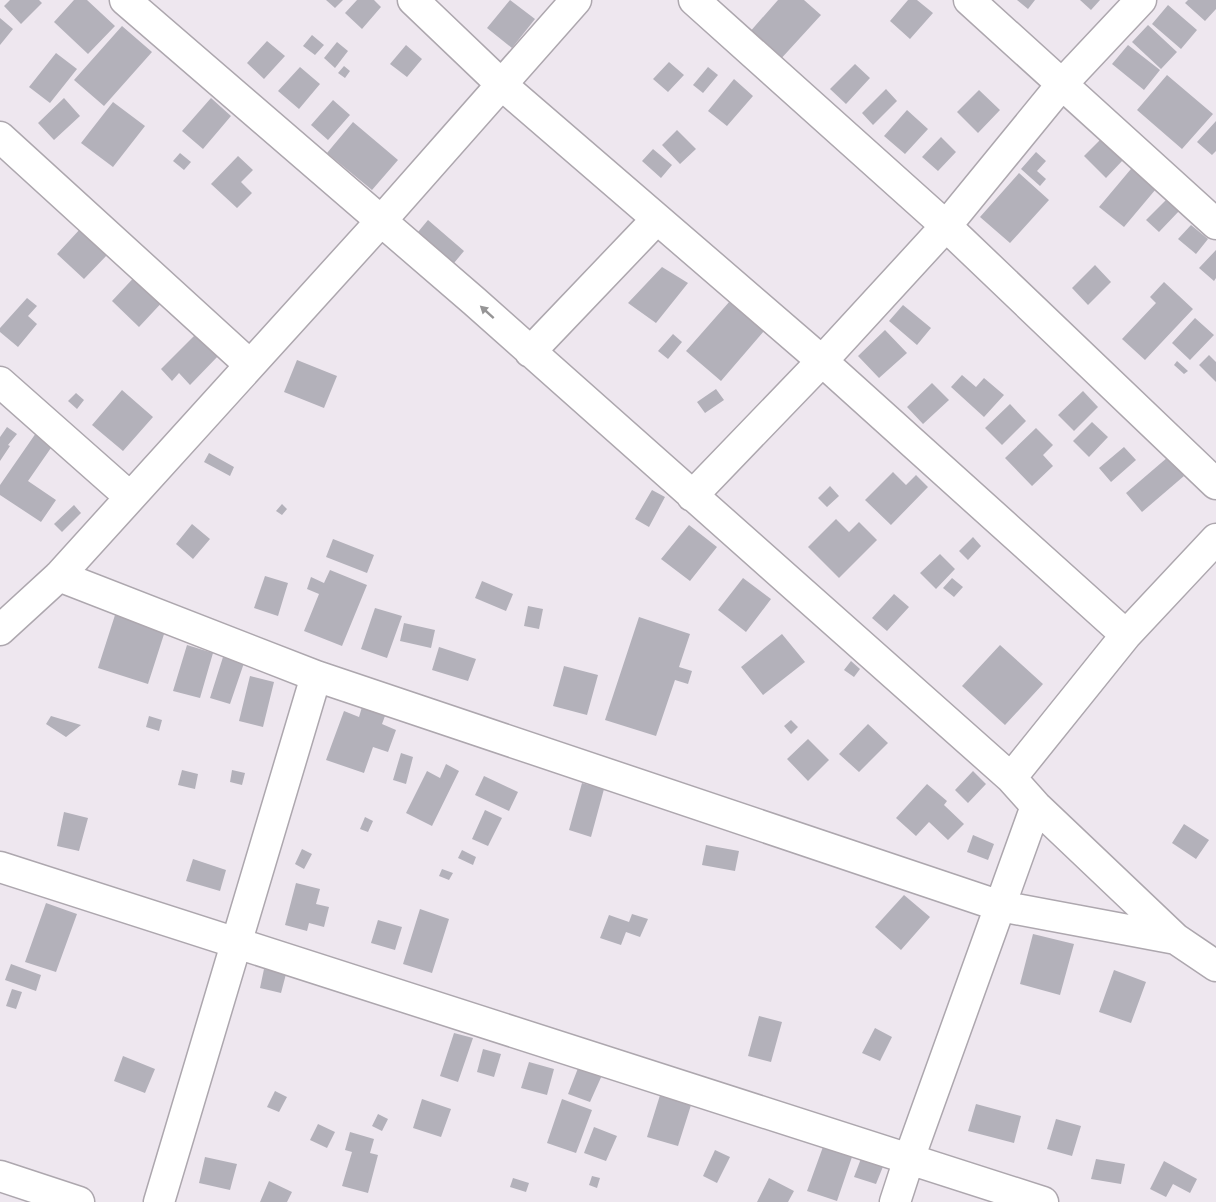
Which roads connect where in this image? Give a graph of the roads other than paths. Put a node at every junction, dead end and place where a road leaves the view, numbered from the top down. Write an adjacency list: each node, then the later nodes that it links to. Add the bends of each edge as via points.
1 (125, 0): 11 (street)
2 (413, 0): 8 (street)
3 (576, 0): 8 (street)
4 (694, 0): 13 (street)
5 (969, 0): 7 (street)
6 (1141, 0): 7 (street)
7 (1062, 84): 12 (street); 13 (street)
8 (502, 85): 10 (street); 11 (street)
9 (0, 138): 16 (street)
10 (657, 219): 14 (street); 15 (street)
11 (381, 221): 14 (street, one-way to 11); 16 (street)
12 (1216, 224)
13 (946, 226): 15 (street); 18 (street)
14 (530, 351): 19 (street)
15 (822, 361): 19 (street); 24 (street)
16 (250, 365): 20 (street)
17 (0, 382): 20 (street)
18 (1216, 484)
19 (692, 496): 26 (street)
20 (130, 497): 22 (street)
21 (1216, 540): 24 (street)
22 (59, 576): 23 (street); 25 (street)
23 (3, 622)
24 (1126, 635): 26 (street)
25 (316, 676): 29 (street); 31 (street)
26 (1011, 778): 27 (street)
27 (1036, 806): 29 (street); 30 (street)
28 (0, 867): 31 (street)
29 (1000, 906): 30 (street); 33 (street)
30 (1176, 939): 32 (street)
31 (236, 943): 33 (street); 36 (street)
32 (1216, 966)
33 (909, 1159): 37 (street); 38 (street)
34 (0, 1176): 35 (street)
35 (79, 1202)
36 (159, 1202)
37 (896, 1202)
38 (1043, 1202)

